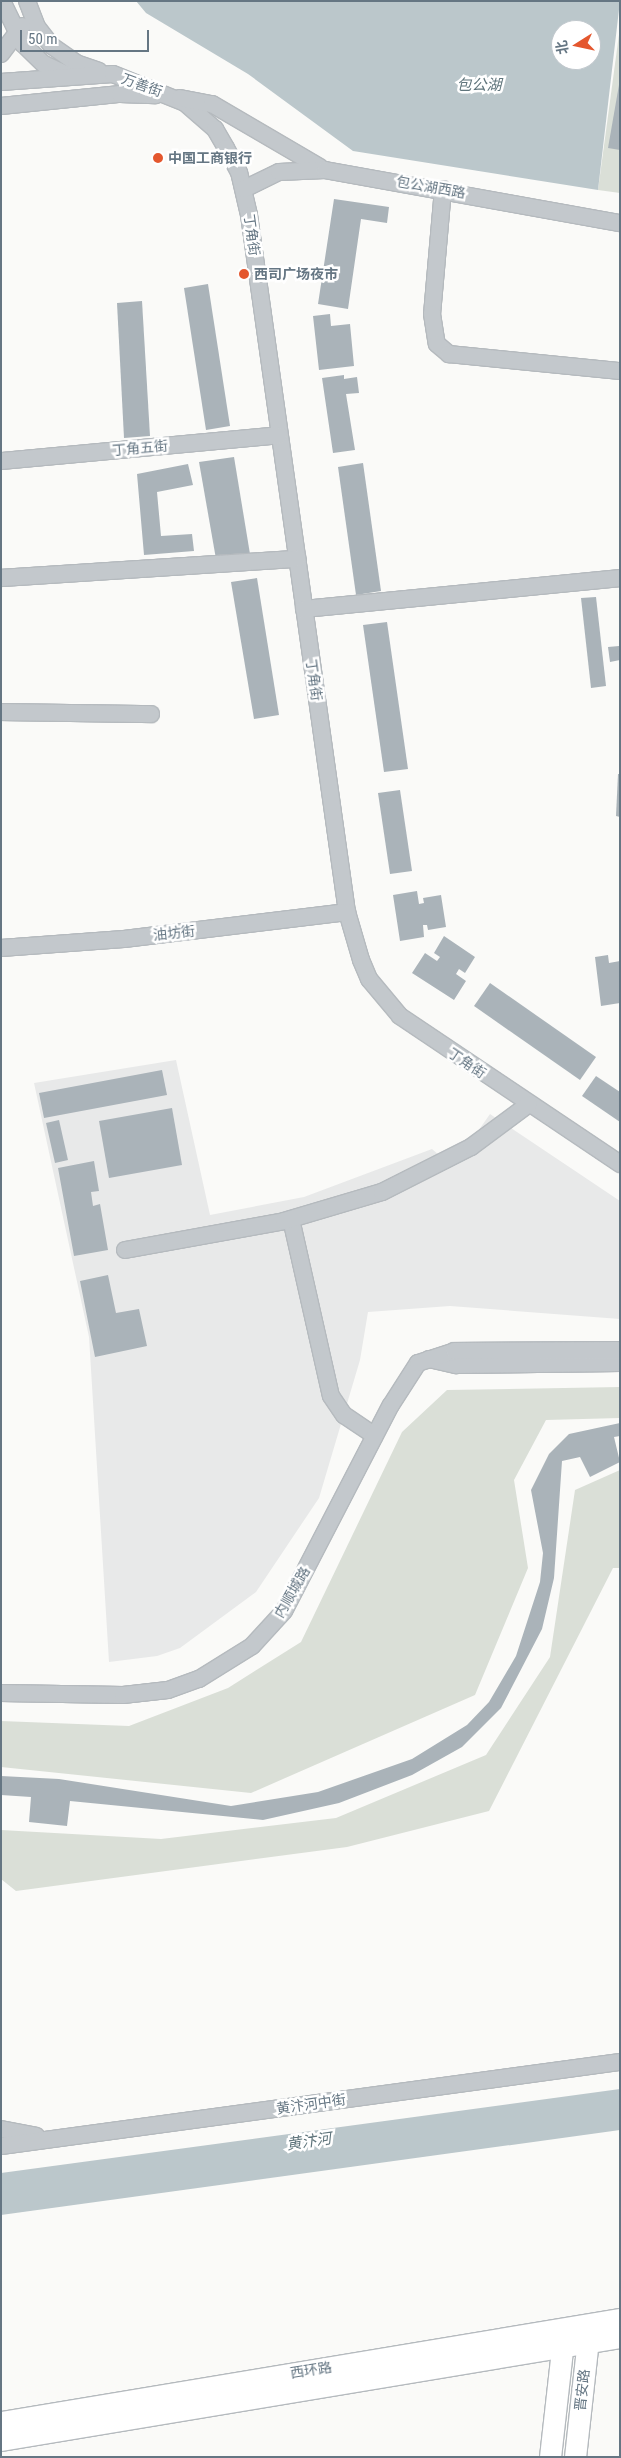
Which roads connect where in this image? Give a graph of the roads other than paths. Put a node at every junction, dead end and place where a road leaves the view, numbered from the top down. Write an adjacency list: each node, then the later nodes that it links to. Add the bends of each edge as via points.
1 (2, 1): 3 (street); 4 (street)
2 (28, 6): 4 (street); 6 (street, via 37,27 63,55)
3 (1, 18)
4 (17, 34): 5 (street); 7 (street, via 34,56)
5 (1, 54)
6 (113, 74): 7 (street, 万善街); 10 (street, 万善街)
7 (68, 75): 8 (street, 万善街); 9 (street)
8 (1, 82)
9 (120, 94): 10 (street, 万善街); 11 (street, 万善街)
10 (172, 96): 12 (street, via 212,104); 13 (street, 丁角街, via 215,129)
11 (1, 106)
12 (325, 170): 13 (street, 包公湖西路, via 279,172); 14 (street, 包公湖西路)
13 (244, 189): 17 (street, 丁角街)
14 (443, 189): 15 (street, 包公湖西路); 16 (street, via 432,314 437,344 448,354)
15 (620, 223)
16 (620, 371)
17 (279, 435): 18 (street, 丁角五街); 19 (street, 丁角街)
18 (1, 461)
19 (297, 559): 20 (street); 22 (street, 丁角街)
20 (1, 578)
21 (620, 578): 22 (street)
22 (304, 609): 25 (street, 丁角街)
23 (1, 712): 24 (street)
24 (151, 714)
25 (347, 912): 26 (street, 油坊街, via 124,939); 27 (street, 丁角街, via 369,979 400,1016)
26 (1, 948)
27 (529, 1104): 28 (street, 丁角街); 29 (street, via 471,1147 432,1168 382,1192)
28 (620, 1164)
29 (291, 1219): 30 (street); 34 (street, via 331,1396 344,1415)
30 (125, 1250)
31 (620, 1350): 32 (street, 内顺城路, via 454,1351)
32 (427, 1359): 33 (street, via 456,1365); 34 (street, 内顺城路, via 410,1374)
33 (620, 1363)
34 (375, 1436): 35 (street, 内顺城路, via 284,1611 268,1632 229,1663 187,1685 146,1694)
35 (1, 1693)
36 (620, 2062): 38 (street, 黄汴河中街)
37 (1, 2129): 38 (street)
38 (64, 2138): 39 (street, 黄汴河中街)
39 (1, 2146)
40 (620, 2319): 41 (main road, 西环路)
41 (589, 2333): 42 (main road, 西环路); 43 (main road, 西环路); 47 (main road, 晋安路)
42 (563, 2337): 44 (main road, 西环路); 45 (main road, 西环路); 46 (main road, 晋安路)
43 (620, 2337)
44 (1, 2422)
45 (1, 2440)
46 (550, 2457)
47 (575, 2457)

